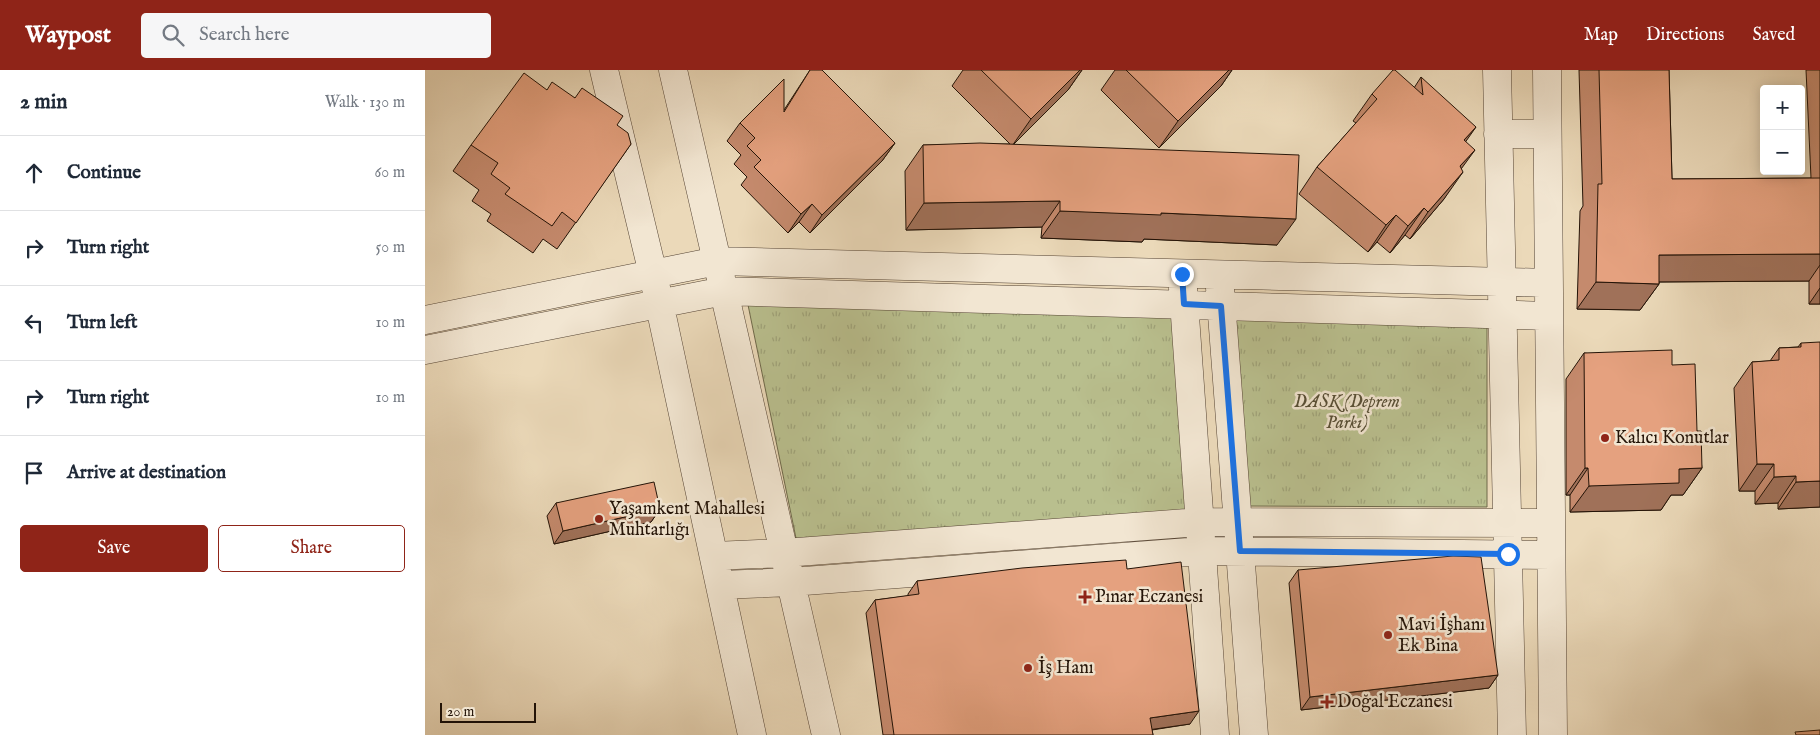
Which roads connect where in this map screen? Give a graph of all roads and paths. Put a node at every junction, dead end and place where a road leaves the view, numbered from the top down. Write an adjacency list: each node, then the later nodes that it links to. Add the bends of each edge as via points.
1 (604, 70): 8 (street)
2 (673, 70): 7 (street)
3 (1497, 70): 5 (street)
4 (1547, 70): 6 (street)
5 (1498, 134): 6 (street); 11 (street)
6 (1547, 134): 12 (street)
7 (717, 261): 8 (street); 9 (street); 13 (street)
8 (653, 274): 14 (street); 19 (street)
9 (1182, 274): 10 (street); 15 (street)
10 (1219, 275): 11 (street); 16 (street)
11 (1502, 282): 12 (street); 17 (street)
12 (1549, 283): 18 (street)
13 (724, 291): 14 (street); 15 (street); 27 (street)
14 (660, 303): 20 (street); 30 (street)
15 (1184, 304): 16 (street); 21 (street)
16 (1221, 306): 17 (street); 22 (street)
17 (1502, 314): 18 (street); 23 (street)
18 (1549, 316): 24 (street)
19 (425, 320)
20 (425, 350)
21 (1200, 522): 22 (street); 25 (street); 27 (street)
22 (1238, 522): 23 (street); 26 (street)
23 (1507, 523): 24 (street); 28 (street)
24 (1551, 523): 29 (street)
25 (1202, 551): 26 (street); 31 (street); 35 (street)
26 (1240, 551): 28 (street); 36 (street)
27 (784, 553): 30 (street); 31 (street)
28 (1508, 554): 29 (street); 37 (street)
29 (1551, 555): 38 (street)
30 (713, 556): 32 (street)
31 (791, 582): 32 (street); 34 (street)
32 (719, 585): 33 (street)
33 (752, 735)
34 (826, 735)
35 (1215, 735)
36 (1255, 735)
37 (1512, 735)
38 (1553, 735)

